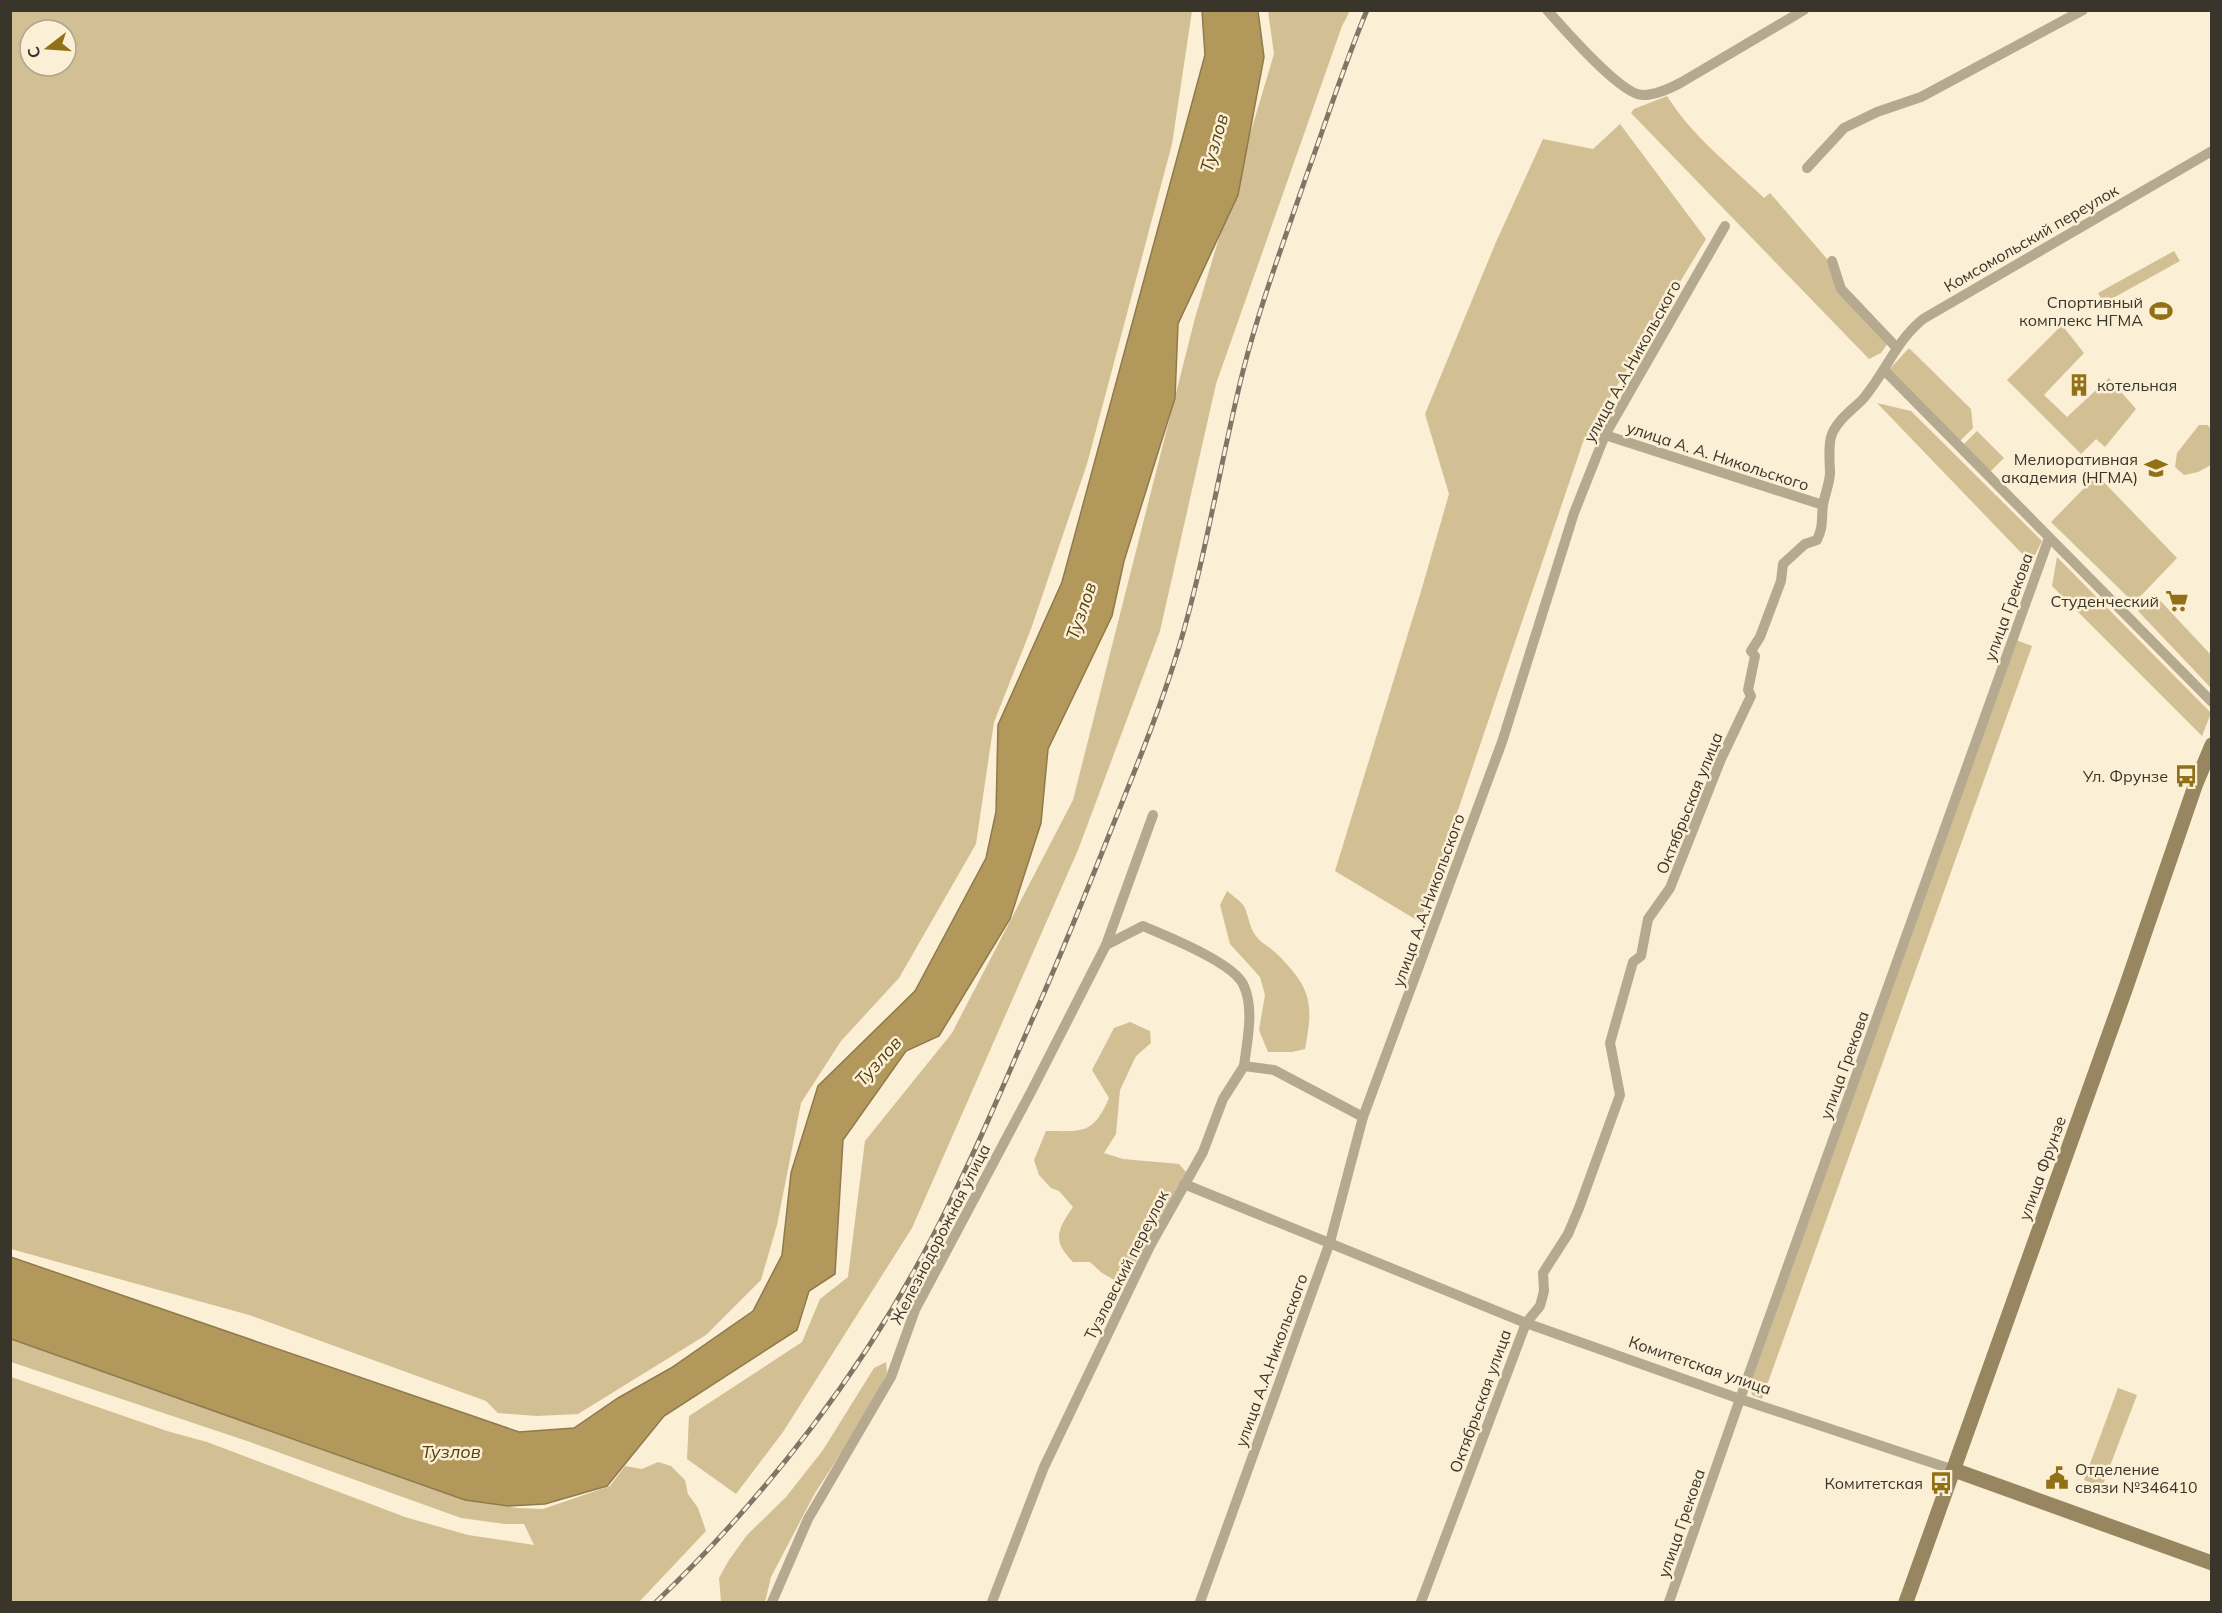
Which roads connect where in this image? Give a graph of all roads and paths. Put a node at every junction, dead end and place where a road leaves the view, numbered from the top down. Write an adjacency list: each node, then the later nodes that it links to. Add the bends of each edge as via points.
1 (1547, 10): 2 (street, via 1624,88 1641,96 1670,89)
2 (1804, 10)
3 (2083, 10): 5 (street, via 1921,96 1844,128)
4 (2211, 151): 8 (street, Комсомольский переулок, via 1923,319)
5 (1807, 168)
6 (1725, 226): 10 (street, улица А.А.Никольского)
7 (1832, 261): 8 (street, via 1841,289)
8 (1896, 347): 9 (street, Комсомольский переулок)
9 (1884, 370): 11 (street, Октябрьская улица, via 1831,437 1829,486); 12 (street)
10 (1605, 435): 11 (street, улица А. А. Никольского); 18 (street, улица А.А.Никольского, via 1574,513 1502,742)
11 (1823, 505): 21 (street, Октябрьская улица, via 1817,540 1805,544 1784,564 1760,638 1751,651 1755,656 1748,690 1751,696 1721,759 1670,888 1648,919 1641,956 1633,962 1610,1043 1620,1095 1568,1234 1543,1274 1540,1305)
12 (2049, 538): 13 (street); 22 (street, улица Грекова)
13 (2211, 702)
14 (2211, 745): 23 (street, улица Фрунзе)
15 (1153, 815): 16 (street, Железнодорожная улица)
16 (1106, 945): 17 (street, via 1143,926 1233,971 1243,983 1247,999); 25 (street, Железнодорожная улица, via 915,1310 891,1377 808,1519)
17 (1244, 1066): 18 (street, via 1274,1070); 19 (street, Тузловский переулок, via 1223,1099 1203,1152)
18 (1363, 1117): 20 (street, улица А.А.Никольского)
19 (1184, 1184): 20 (street, Комитетская улица); 26 (street, Тузловский переулок, via 1044,1467)
20 (1330, 1242): 21 (street, Комитетская улица); 27 (street, улица А.А.Никольского)
21 (1526, 1323): 22 (street, Комитетская улица); 28 (street, Октябрьская улица)
22 (1740, 1398): 23 (street, Комитетская улица); 29 (street, улица Грекова)
23 (1953, 1470): 24 (street, Комитетская улица); 30 (street, улица Фрунзе)
24 (2211, 1563)
25 (772, 1602)
26 (992, 1602)
27 (1200, 1602)
28 (1421, 1602)
29 (1669, 1602)
30 (1906, 1602)

